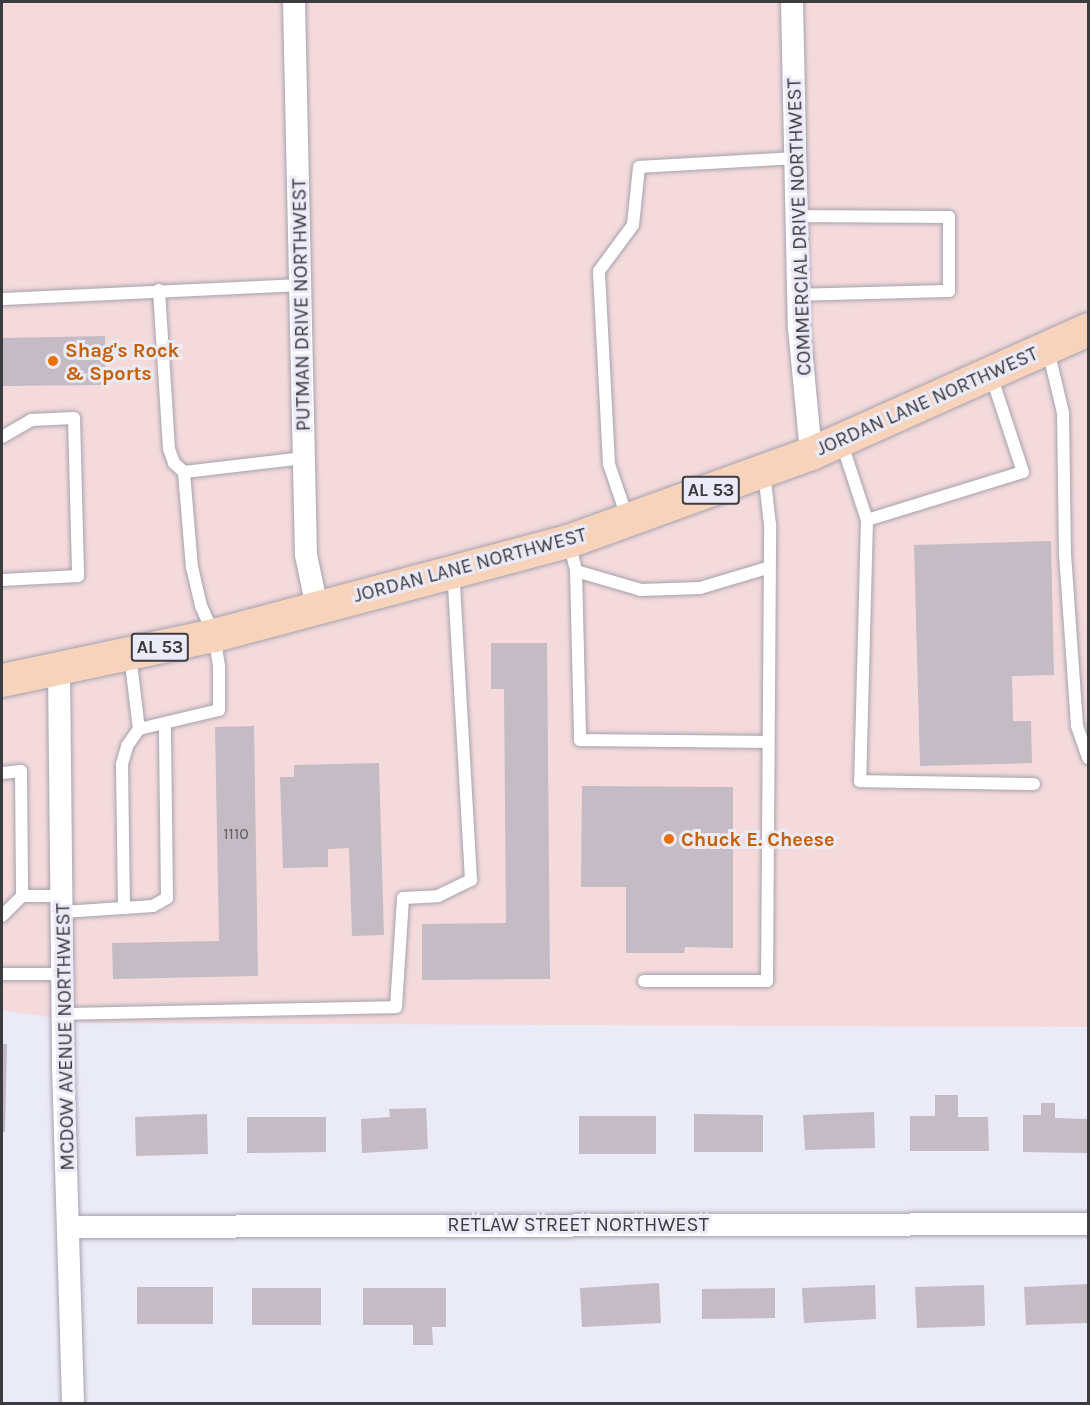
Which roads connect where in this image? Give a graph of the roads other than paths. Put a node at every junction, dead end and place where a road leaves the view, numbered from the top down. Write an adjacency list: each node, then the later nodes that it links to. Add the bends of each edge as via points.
1 (294, 2): 5 (street, PUTMAN DRIVE NORTHWEST)
2 (792, 2): 3 (street, COMMERCIAL DRIVE NORTHWEST)
3 (795, 158): 4 (street, COMMERCIAL DRIVE NORTHWEST); 18 (lane, via 639,167 633,225 599,271 609,464)
4 (796, 216): 7 (street, COMMERCIAL DRIVE NORTHWEST); 7 (lane, via 949,217 949,291)
5 (301, 285): 6 (lane); 15 (street, PUTMAN DRIVE NORTHWEST)
6 (159, 290): 8 (lane); 17 (lane, via 169,449 174,463)
7 (798, 295): 14 (street, COMMERCIAL DRIVE NORTHWEST)
8 (4, 299)
9 (1089, 328): 10 (main road, JORDAN LANE NORTHWEST / AL 53)
10 (1047, 348): 11 (main road, JORDAN LANE NORTHWEST / AL 53); 32 (lane, via 1064,413 1065,554 1077,726)
11 (991, 374): 13 (main road, JORDAN LANE NORTHWEST / AL 53); 19 (lane, via 1023,472)
12 (2, 437): 23 (lane, via 31,420 74,418 78,576)
13 (840, 440): 14 (main road, JORDAN LANE NORTHWEST / AL 53); 19 (lane)
14 (811, 453): 16 (main road, JORDAN LANE NORTHWEST / AL 53)
15 (304, 458): 17 (lane); 24 (street, PUTMAN DRIVE NORTHWEST, via 306,555)
16 (764, 471): 18 (main road, JORDAN LANE NORTHWEST / AL 53); 21 (lane, via 770,525)
17 (184, 472): 25 (lane, via 196,588)
18 (628, 519): 20 (main road, JORDAN LANE NORTHWEST / AL 53)
19 (867, 520): 34 (lane, via 860,781)
20 (572, 556): 21 (lane, via 640,590 700,588); 22 (main road, JORDAN LANE NORTHWEST / AL 53); 31 (lane, via 580,740)
21 (767, 568): 31 (lane)
22 (453, 571): 24 (main road, JORDAN LANE NORTHWEST / AL 53); 42 (lane, via 471,880 438,896 403,898 396,1007)
23 (2, 579)
24 (318, 608): 25 (main road, JORDAN LANE NORTHWEST / AL 53)
25 (214, 635): 26 (main road, JORDAN LANE NORTHWEST / AL 53); 29 (lane, via 219,710)
26 (130, 654): 27 (main road, JORDAN LANE NORTHWEST / AL 53); 30 (lane)
27 (59, 670): 28 (main road, JORDAN LANE NORTHWEST / AL 53); 36 (street, MCDOW AVENUE NORTHWEST)
28 (2, 674)
29 (165, 726): 30 (lane); 37 (lane, via 170,892 153,906)
30 (139, 729): 37 (lane, via 127,746 122,764)
31 (768, 742): 41 (lane, via 767,981)
32 (1089, 758)
33 (2, 772): 35 (lane, via 21,771)
34 (1034, 784)
35 (22, 896): 36 (lane); 38 (lane)
36 (64, 904): 37 (lane); 40 (street, MCDOW AVENUE NORTHWEST)
37 (124, 908)
38 (2, 916)
39 (2, 974): 40 (lane)
40 (63, 974): 42 (street, MCDOW AVENUE NORTHWEST)
41 (644, 981)
42 (63, 1014): 44 (street, MCDOW AVENUE NORTHWEST)
43 (1089, 1224): 44 (street, RETLAW STREET NORTHWEST)
44 (68, 1227): 45 (street, MCDOW AVENUE NORTHWEST)
45 (73, 1404)

